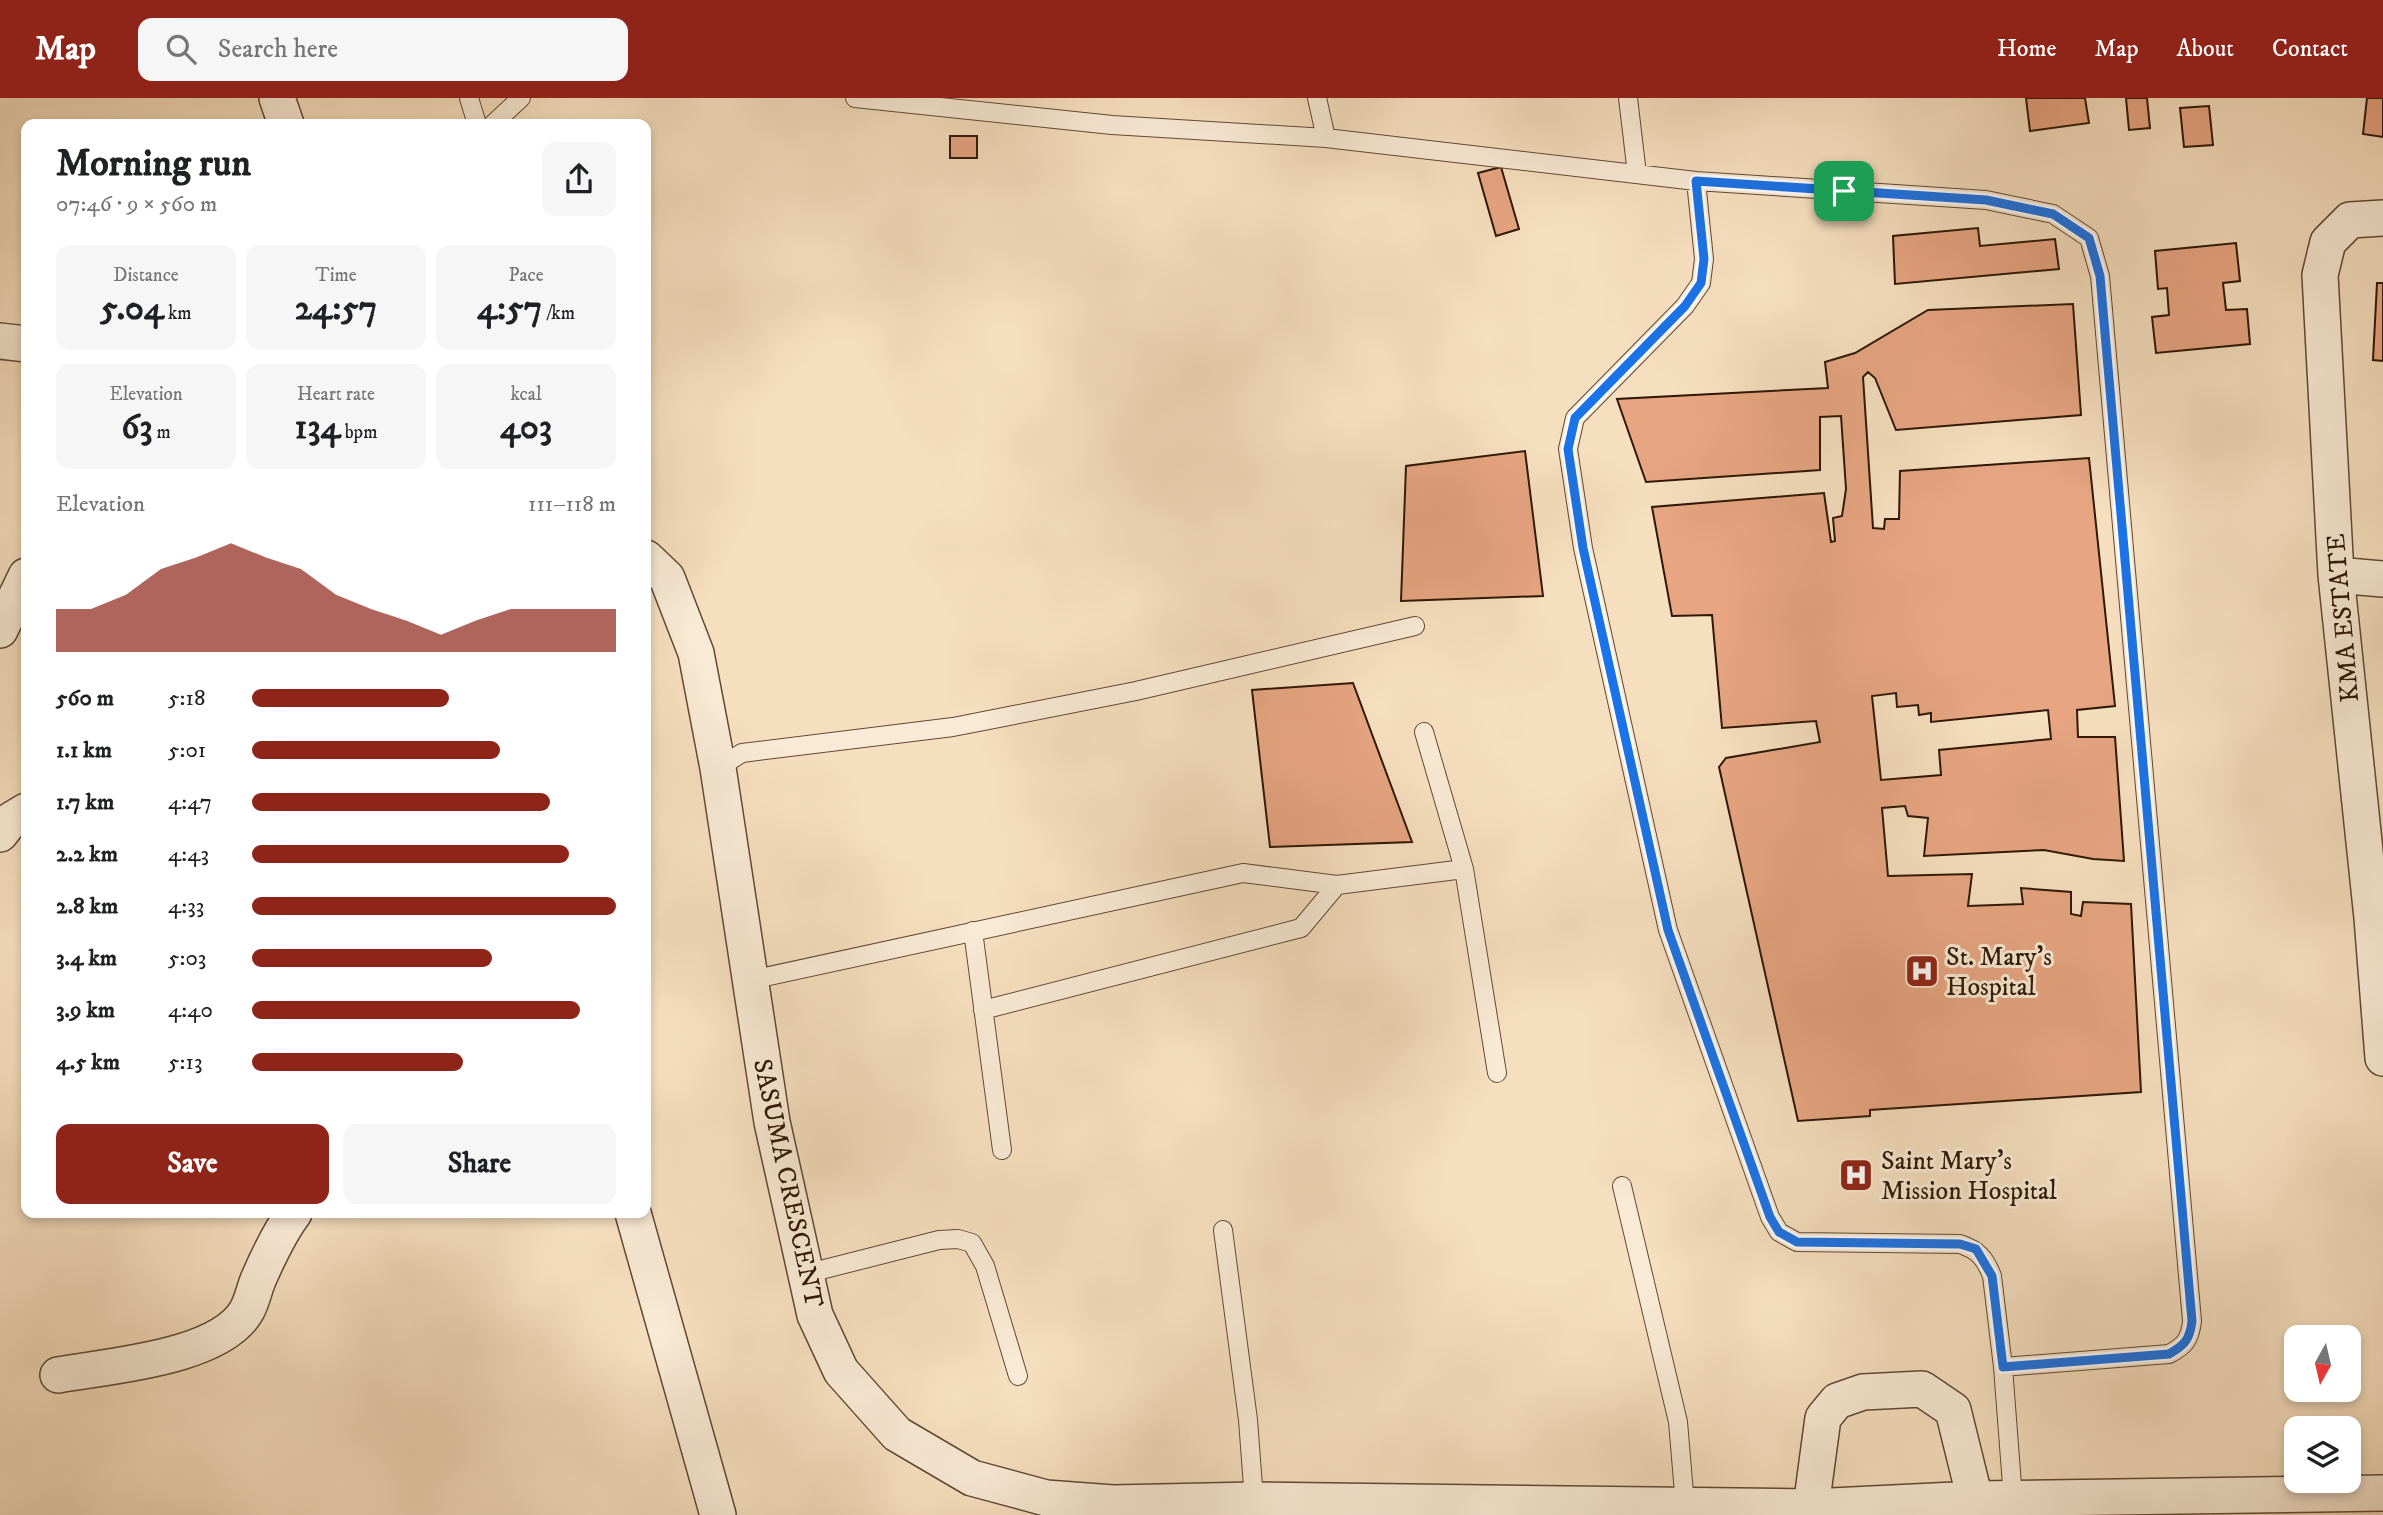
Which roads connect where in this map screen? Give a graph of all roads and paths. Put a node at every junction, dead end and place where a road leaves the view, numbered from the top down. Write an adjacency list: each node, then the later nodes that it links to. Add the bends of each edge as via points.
1 (277, 98): 8 (street)
2 (469, 98): 9 (lane)
3 (521, 98): 10 (lane)
4 (855, 98): 7 (lane)
5 (1317, 98): 11 (lane)
6 (1628, 98): 12 (lane)
7 (875, 99): 11 (lane, via 1112,125)
8 (284, 119)
9 (475, 119)
10 (498, 119)
11 (1326, 138): 12 (lane)
12 (1637, 174): 13 (lane)
13 (1696, 181): 41 (lane, via 1704,259 1701,283 1685,306 1575,418 1568,449 1583,548 1668,930 1779,1232 1797,1242 1960,1244 1976,1249 1992,1276); 41 (lane, via 1986,200 2053,214 2089,238 2100,276 2192,1321 2184,1346 2169,1354)
14 (2383, 218): 18 (street, KMA ESTATE, via 2350,220 2328,242 2320,275)
15 (0, 341): 16 (street)
16 (21, 343)
17 (651, 563): 24 (street, SASUMA CRESCENT, via 667,578 696,653)
18 (2336, 575): 19 (street); 29 (street, KMA ESTATE)
19 (2383, 579)
20 (21, 586): 22 (street)
21 (1415, 626): 24 (lane, via 1136,691 966,724 742,753)
22 (0, 630)
23 (1424, 732): 27 (lane)
24 (718, 768): 31 (street, SASUMA CRESCENT)
25 (21, 814): 26 (street)
26 (0, 834)
27 (1464, 869): 28 (lane); 34 (lane)
28 (1337, 885): 30 (lane, via 1243,873); 32 (lane, via 1301,928)
29 (2378, 918): 33 (street, KMA ESTATE)
30 (973, 931): 31 (lane); 32 (lane)
31 (751, 980): 40 (street, SASUMA CRESCENT, via 772,1122)
32 (984, 1010): 35 (lane)
33 (2383, 1058)
34 (1497, 1073)
35 (1003, 1150)
36 (1622, 1186): 48 (lane, via 1678,1422)
37 (290, 1218): 42 (street, via 248,1310 235,1328 187,1349)
38 (634, 1218): 50 (street)
39 (1223, 1230): 47 (lane)
40 (804, 1274): 43 (lane, via 939,1240 972,1243 985,1266); 47 (street, SASUMA CRESCENT, via 815,1315 841,1371 897,1434 972,1478 1046,1498 1113,1503)
41 (2003, 1367): 45 (lane)
42 (58, 1375)
43 (1018, 1376)
44 (2383, 1493): 45 (street, SASUMA CRESCENT)
45 (2013, 1498): 46 (street, SASUMA CRESCENT)
46 (1975, 1499): 49 (street, SASUMA CRESCENT); 49 (street, via 1953,1410 1922,1389 1863,1392 1837,1401 1823,1418)
47 (1254, 1500): 48 (street, SASUMA CRESCENT)
48 (1685, 1505): 49 (street, SASUMA CRESCENT)
49 (1811, 1507)
50 (718, 1515)

